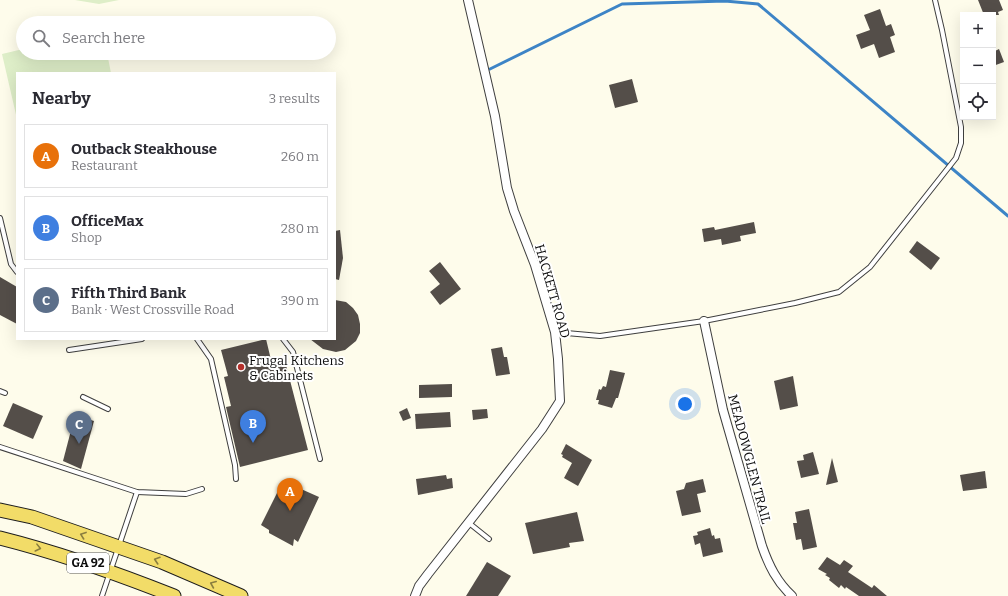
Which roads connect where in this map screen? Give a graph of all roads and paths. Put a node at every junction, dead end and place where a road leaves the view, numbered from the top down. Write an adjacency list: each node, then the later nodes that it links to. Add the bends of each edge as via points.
1 (468, 0): 6 (street, HACKETT ROAD, via 495,116 507,188 536,265)
2 (935, 0): 5 (lane, via 961,127 961,143 956,158 870,267 839,292)
3 (0, 218): 4 (lane, via 11,264)
4 (16, 271)
5 (704, 321): 6 (lane, via 600,336); 28 (street, MEADOWGLEN TRAIL, via 723,410 762,546 776,578)
6 (555, 332): 19 (street, HACKETT ROAD, via 561,395 557,408)
7 (135, 340): 10 (lane)
8 (198, 340): 15 (lane, via 211,360)
9 (283, 340): 14 (lane, via 293,352)
10 (69, 350)
11 (83, 397): 12 (lane)
12 (108, 409)
13 (0, 446): 17 (lane)
14 (320, 459)
15 (236, 478)
16 (202, 489): 17 (lane, via 186,494)
17 (137, 492): 22 (lane)
18 (1, 510): 22 (main road, GA 92, one-way to 18, via 32,517)
19 (469, 523): 21 (lane); 27 (street, HACKETT ROAD, via 419,586)
20 (0, 538): 23 (main road, GA 92, one-way to 23, via 50,550)
21 (489, 540)
22 (119, 548): 23 (lane); 26 (main road, GA 92, one-way to 22, via 162,562)
23 (112, 571): 24 (lane); 25 (main road, GA 92)
24 (102, 596)
25 (174, 596)
26 (241, 596)
27 (415, 596)
28 (792, 596)

